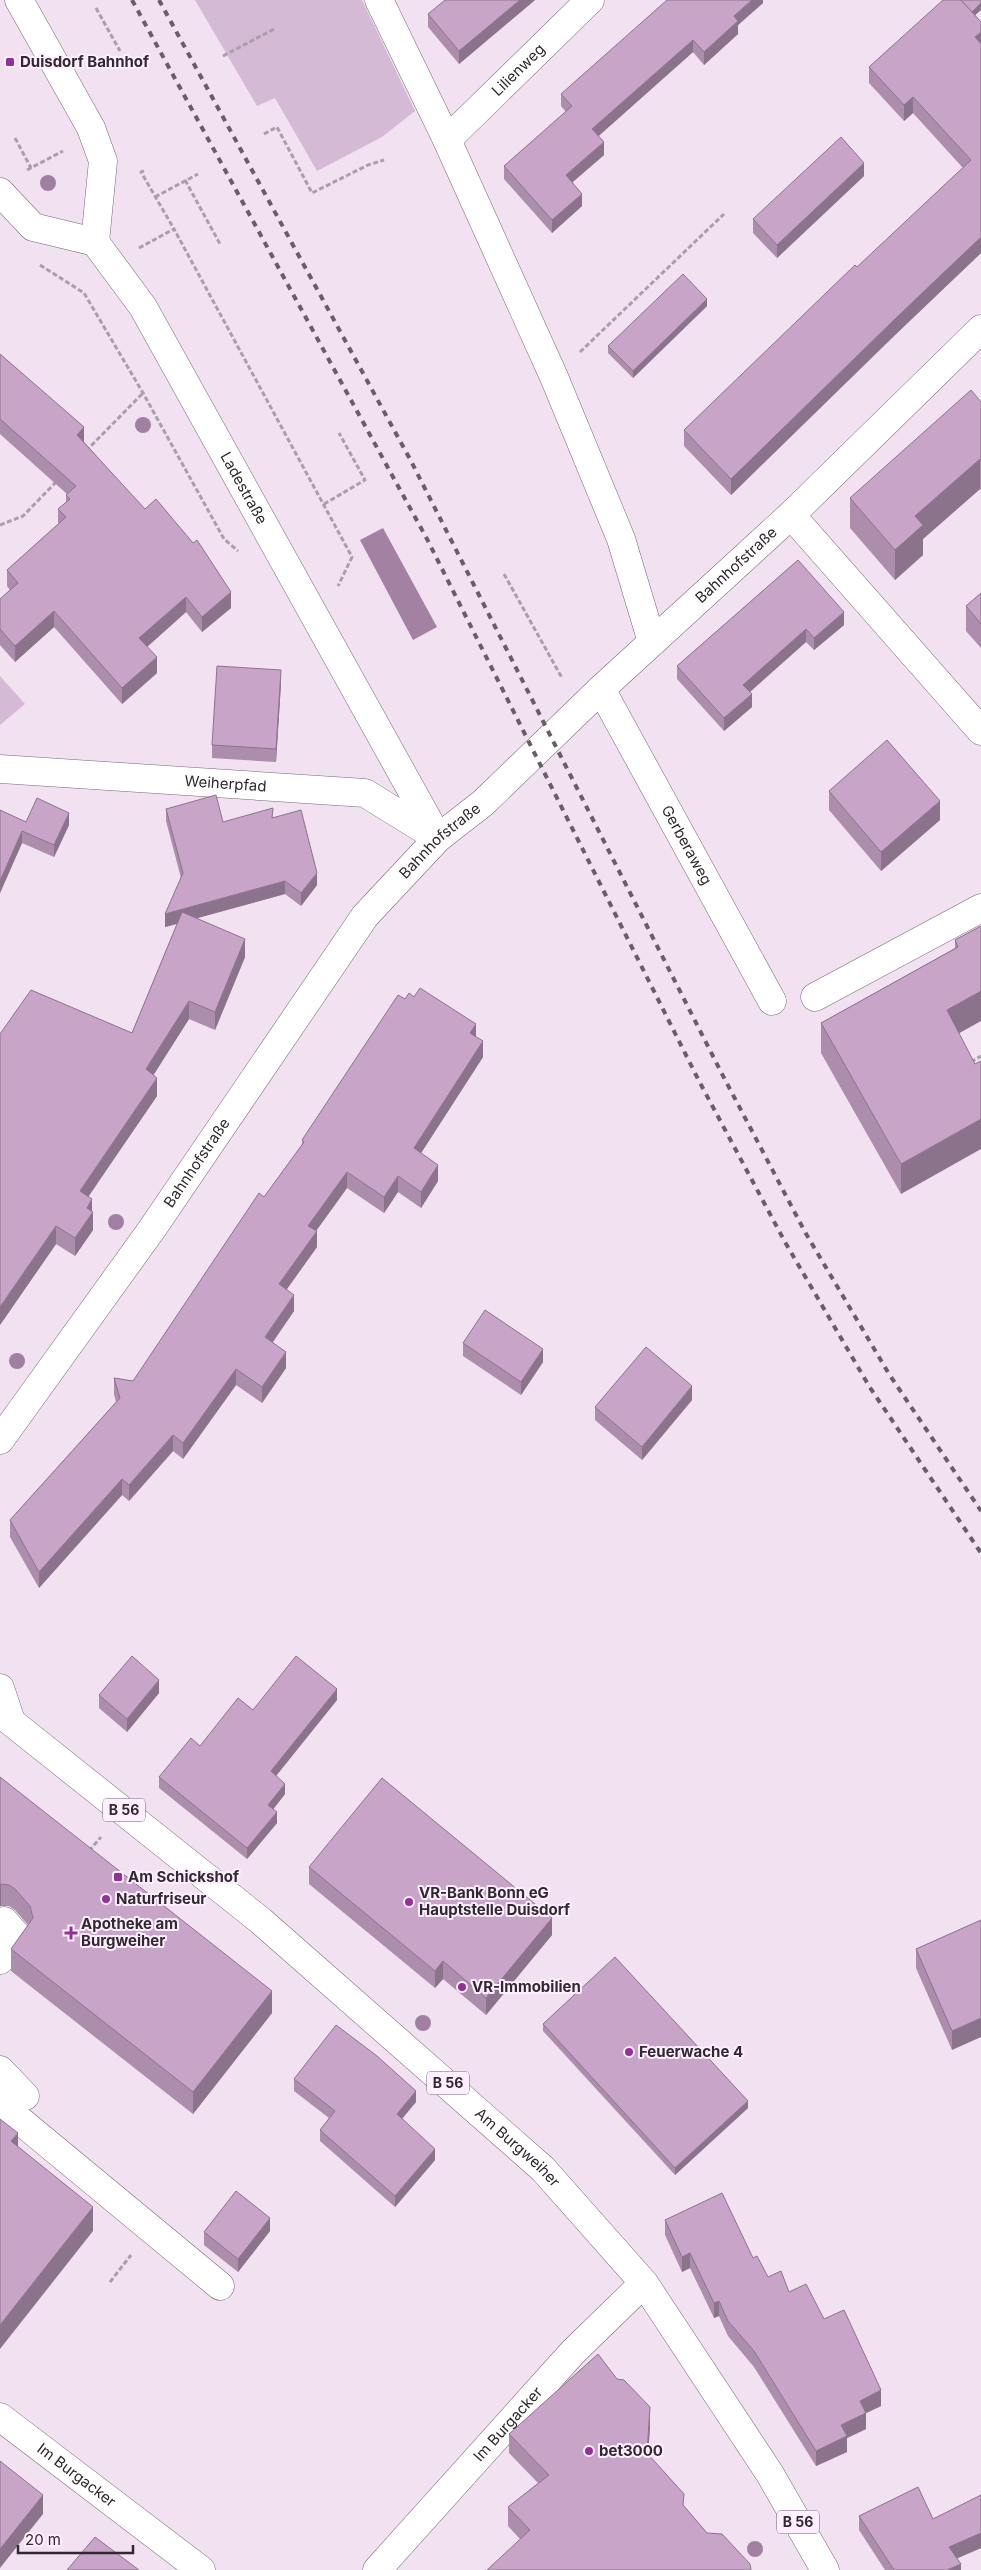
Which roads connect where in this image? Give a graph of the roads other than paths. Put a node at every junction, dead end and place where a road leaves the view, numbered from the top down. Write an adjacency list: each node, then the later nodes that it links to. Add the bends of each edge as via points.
1 (19, 0): 6 (street, via 91,128 103,162)
2 (379, 0): 4 (street)
3 (590, 0): 4 (street, Lilienweg)
4 (447, 140): 9 (street, via 554,377 620,540)
5 (0, 192): 6 (street, via 33,227)
6 (95, 242): 13 (street, Ladestraße, via 143,308)
7 (981, 329): 8 (street, Bahnhofstraße)
8 (791, 515): 9 (street, Bahnhofstraße); 11 (street)
9 (652, 642): 10 (street, Bahnhofstraße)
10 (591, 698): 13 (street, Bahnhofstraße, via 483,803); 16 (street, Gerberaweg)
11 (981, 730)
12 (0, 769): 13 (street, Weiherpfad, via 365,793)
13 (438, 838): 17 (street, Bahnhofstraße, via 365,916 152,1229)
14 (981, 908): 15 (street)
15 (815, 997)
16 (772, 1001)
17 (0, 1440)
18 (0, 1688): 19 (street)
19 (6, 1717): 24 (street, Am Burgweiher / B 56, via 261,1921 449,2084 543,2169)
20 (4, 1921): 21 (street, via 18,1937)
21 (0, 1960)
22 (0, 2070): 23 (street)
23 (12, 2100): 25 (street)
24 (644, 2283): 28 (street, Im Burgacker, via 573,2352); 29 (street, Am Burgweiher / B 56, via 770,2474)
25 (220, 2286)
26 (0, 2417): 27 (street, Im Burgacker)
27 (201, 2570)
28 (378, 2570)
29 (825, 2570)

